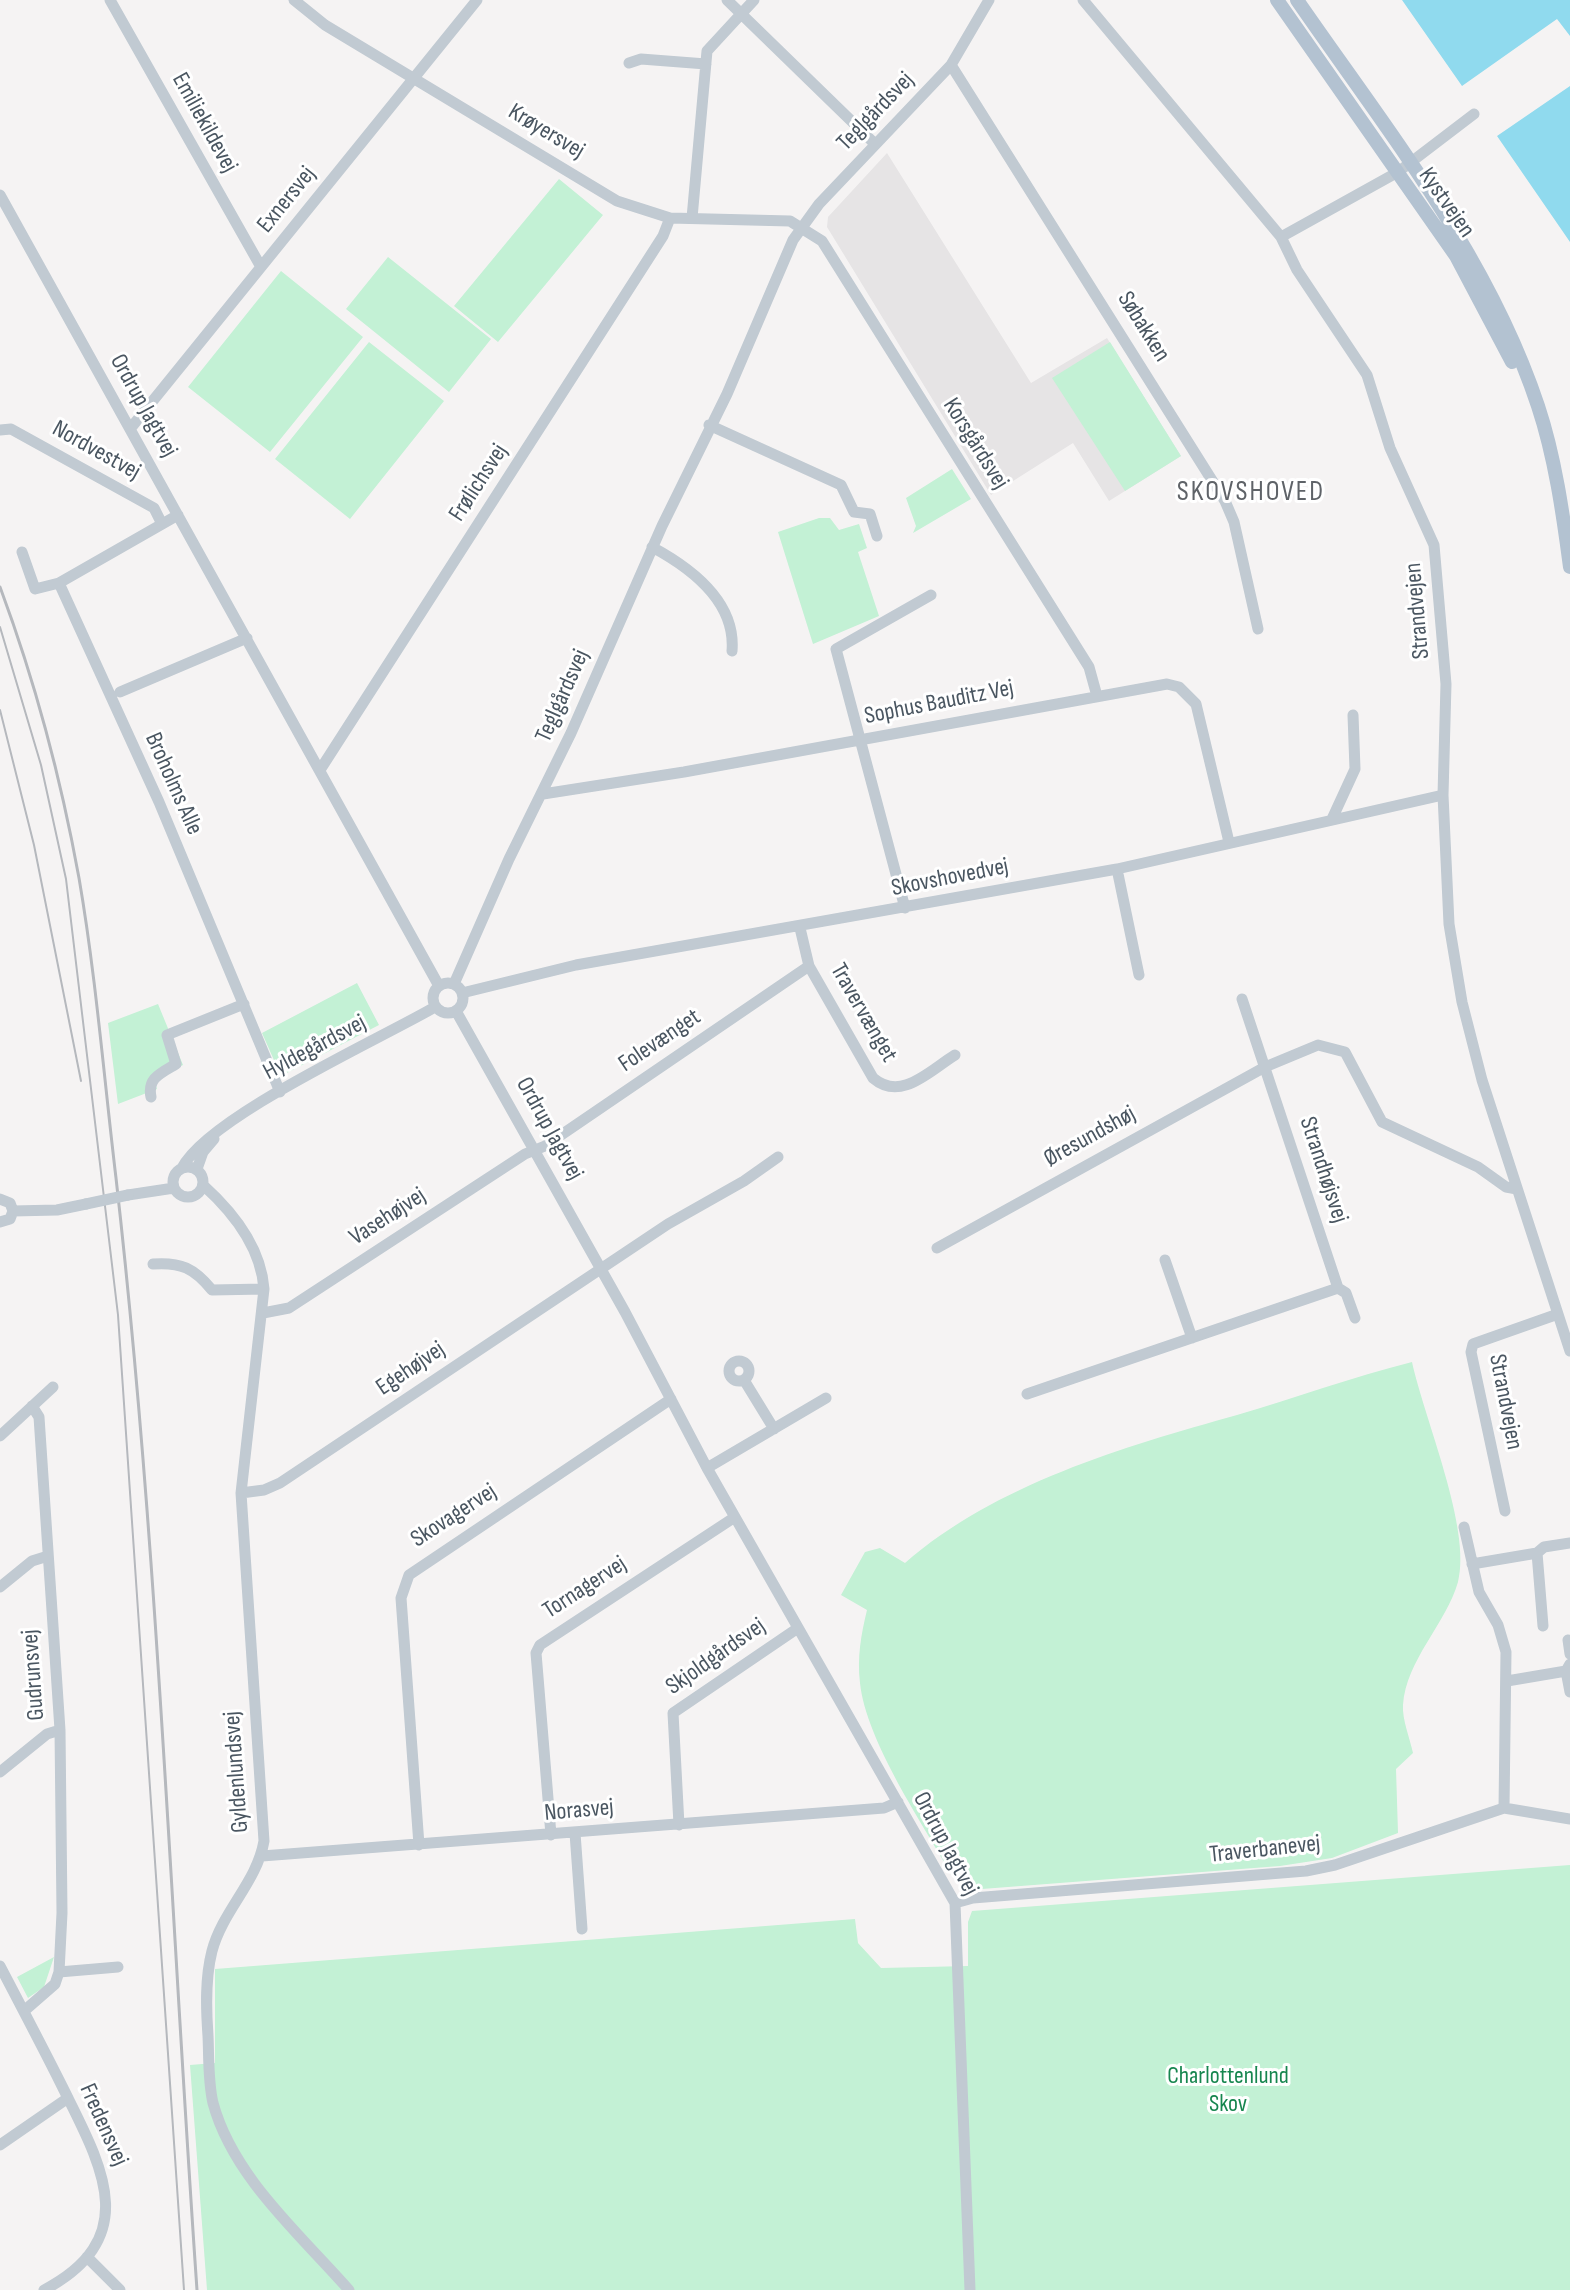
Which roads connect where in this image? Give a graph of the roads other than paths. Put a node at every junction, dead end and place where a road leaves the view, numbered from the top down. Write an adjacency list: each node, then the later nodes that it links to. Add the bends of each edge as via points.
1 (110, 0): 23 (street, Emiliekildevej)
2 (294, 0): 14 (street, Krøyersvej)
3 (477, 0): 14 (street, Exnersvej)
4 (727, 0): 10 (street)
5 (754, 0): 10 (street)
6 (1083, 0): 22 (street, Strandvejen)
7 (1277, 0): 17 (main road, Kystvejen)
8 (1297, 0): 17 (main road, Kystvejen)
9 (986, 1): 13 (street, Teglgårdsvej)
10 (741, 14): 12 (street, via 711,44); 16 (street)
11 (629, 63): 12 (street, via 641,59)
12 (706, 64): 20 (street)
13 (951, 65): 16 (street, Teglgårdsvej); 35 (street, Søbakken, via 1225,501)
14 (414, 79): 19 (street, Krøyersvej, via 617,201); 23 (street, Exnersvej)
15 (1474, 114): 17 (street)
16 (874, 143): 21 (street, Teglgårdsvej)
17 (1404, 168): 22 (street); 32 (main road, Kystvejen, via 1465,245 1509,329 1540,410)
18 (1, 199): 25 (street, Ordrup Jagtvej)
19 (670, 218): 20 (street, Krøyersvej); 42 (street, Frølichsvej)
20 (692, 218): 21 (street, Krøyersvej, via 776,218)
21 (801, 225): 24 (street, Teglgårdsvej); 39 (street, Korsgårdsvej, via 822,241 1089,667)
22 (1281, 237): 44 (street, Strandvejen, via 1367,375 1390,448 1434,545 1446,684)
23 (261, 267): 25 (street, Exnersvej)
24 (709, 425): 29 (street, via 841,485 854,512 870,514); 30 (street, Teglgårdsvej)
25 (130, 429): 27 (street, Ordrup Jagtvej)
26 (0, 430): 28 (street, Nordvestvej, via 11,429 154,508)
27 (178, 515): 28 (street); 36 (street, Ordrup Jagtvej)
28 (162, 524): 33 (street)
29 (877, 536)
30 (652, 547): 37 (street, via 712,591 722,605); 43 (street, Teglgårdsvej)
31 (22, 552): 33 (street, via 35,589)
32 (1570, 567)
33 (59, 583): 55 (street, Broholms Alle)
34 (931, 595): 41 (street, via 836,649)
35 (1258, 629)
36 (247, 638): 38 (street); 42 (street, Ordrup Jagtvej)
37 (732, 651)
38 (120, 692)
39 (1097, 696): 41 (street, Sophus Bauditz Vej); 46 (street, Sophus Bauditz Vej, via 1167,684 1187,694 1196,704)
40 (1353, 715): 45 (street, via 1355,769)
41 (860, 740): 43 (street, Sophus Bauditz Vej); 48 (street)
42 (320, 770): 52 (street, Ordrup Jagtvej)
43 (543, 794): 53 (street, Teglgårdsvej, via 509,859)
44 (1443, 795): 45 (street, Skovshovedvej); 68 (street, Strandvejen, via 1447,916 1462,1002)
45 (1332, 819): 46 (street, Skovshovedvej)
46 (1229, 842): 47 (street, Skovshovedvej)
47 (1117, 869): 48 (street, Skovshovedvej); 51 (street)
48 (905, 908): 49 (street, Skovshovedvej)
49 (800, 928): 50 (street, Travervænget); 53 (street, Skovshovedvej)
50 (809, 966): 58 (street, Travervænget, via 873,1078 883,1086 894,1090 910,1084); 63 (street, Folevænget)
51 (1139, 975)
52 (439, 986): 53 (street); 56 (street, via 433,996)
53 (458, 989): 57 (street, via 462,1003)
54 (1242, 999): 59 (street)
55 (244, 1004): 60 (street, Broholms Alle); 61 (street, via 167,1035 176,1064 154,1077)
56 (435, 1007): 57 (street, via 443,1013); 60 (street, Hyldegårdsvej)
57 (456, 1011): 63 (street, Ordrup Jagtvej)
58 (955, 1055)
59 (1265, 1067): 68 (street, Øresundshøj, via 1318,1045 1345,1052 1382,1122); 73 (street, Øresundshøj); 77 (street, Strandhøjsvej)
60 (280, 1092): 62 (street, Hyldegårdsvej)
61 (151, 1097)
62 (218, 1132): 65 (street, Hyldegårdsvej, via 206,1138); 66 (street, Hyldegårdsvej)
63 (535, 1150): 76 (street, Ordrup Jagtvej); 79 (street, Vasehøjvej, via 289,1308)
64 (778, 1157): 76 (street)
65 (182, 1168): 66 (street); 67 (street, Hyldegårdsvej)
66 (197, 1169): 69 (street)
67 (174, 1183): 69 (street, via 183,1196); 71 (street, bridge, via 86,1204)
68 (1517, 1189): 80 (street, Strandvejen)
69 (200, 1190): 78 (street, Gyldenlundsvej, via 225,1209 258,1257)
70 (0, 1199): 71 (street)
71 (13, 1211): 72 (street, via 10,1219)
72 (0, 1222)
73 (937, 1248)
74 (1165, 1260): 82 (street)
75 (153, 1264): 78 (street, via 176,1263 198,1273 212,1290)
76 (601, 1269): 88 (street, Ordrup Jagtvej); 93 (street, Egehøjvej, via 280,1483)
77 (1338, 1288): 81 (street, Strandhøjsvej, via 1346,1293); 82 (street)
78 (264, 1289): 79 (street, Gyldenlundsvej)
79 (263, 1313): 93 (street, Gyldenlundsvej)
80 (1558, 1314): 83 (street, Strandvejen); 94 (street, Strandvejen, via 1473,1344)
81 (1355, 1318)
82 (1192, 1338): 86 (street)
83 (1570, 1351)
84 (744, 1380): 90 (street)
85 (53, 1387): 89 (street)
86 (1027, 1394)
87 (826, 1398): 90 (street)
88 (671, 1399): 92 (street, Ordrup Jagtvej); 117 (street, Skovagervej, via 409,1575 401,1598)
89 (32, 1406): 91 (street); 99 (street, Gudrunsvej, via 39,1417)
90 (774, 1429): 92 (street)
91 (0, 1436)
92 (707, 1468): 95 (street, Ordrup Jagtvej)
93 (241, 1493): 118 (street, Gyldenlundsvej)
94 (1505, 1511)
95 (735, 1517): 103 (street, Ordrup Jagtvej); 116 (street, Tornagervej, via 540,1645 536,1653)
96 (1464, 1527): 100 (street)
97 (1570, 1543): 98 (street)
98 (1537, 1553): 100 (street); 102 (street)
99 (48, 1556): 101 (street, via 32,1561); 109 (street, Gudrunsvej)
100 (1472, 1564): 107 (street, via 1479,1592 1498,1625)
101 (0, 1587)
102 (1543, 1626)
103 (798, 1628): 111 (street, Ordrup Jagtvej); 114 (street, Skjoldgårdsvej, via 673,1713)
104 (1568, 1640): 105 (street)
105 (1570, 1654)
106 (1568, 1668): 107 (street); 108 (street)
107 (1507, 1681): 112 (street)
108 (1570, 1692)
109 (60, 1730): 110 (street, via 47,1734); 123 (street, Gudrunsvej, via 64,1836)
110 (0, 1772)
111 (898, 1802): 114 (street, Norasvej, via 884,1808); 119 (street, Ordrup Jagtvej)
112 (1504, 1808): 113 (street, Traverbanevej); 119 (street, Traverbanevej, via 1306,1871)
113 (1570, 1819)
114 (679, 1825): 115 (street, Norasvej)
115 (575, 1833): 116 (street, Norasvej); 120 (street)
116 (551, 1835): 117 (street, Norasvej)
117 (419, 1845): 118 (street, Norasvej)
118 (262, 1856): 130 (street, Gyldenlundsvej, via 212,1952 206,2007 213,2101 251,2179)
119 (955, 1903): 131 (street, Ordrup Jagtvej)
120 (582, 1929)
121 (0, 1966): 124 (street, Fredensvej)
122 (118, 1967): 123 (street)
123 (59, 1972): 124 (street, via 48,1993)
124 (24, 2011): 125 (street, Fredensvej)
125 (68, 2098): 126 (street); 127 (street, Fredensvej, via 98,2159 105,2186 104,2219)
126 (0, 2145)
127 (87, 2257): 128 (street, Fredensvej); 129 (street)
128 (44, 2290)
129 (120, 2290)
130 (349, 2290)
131 (970, 2290)

